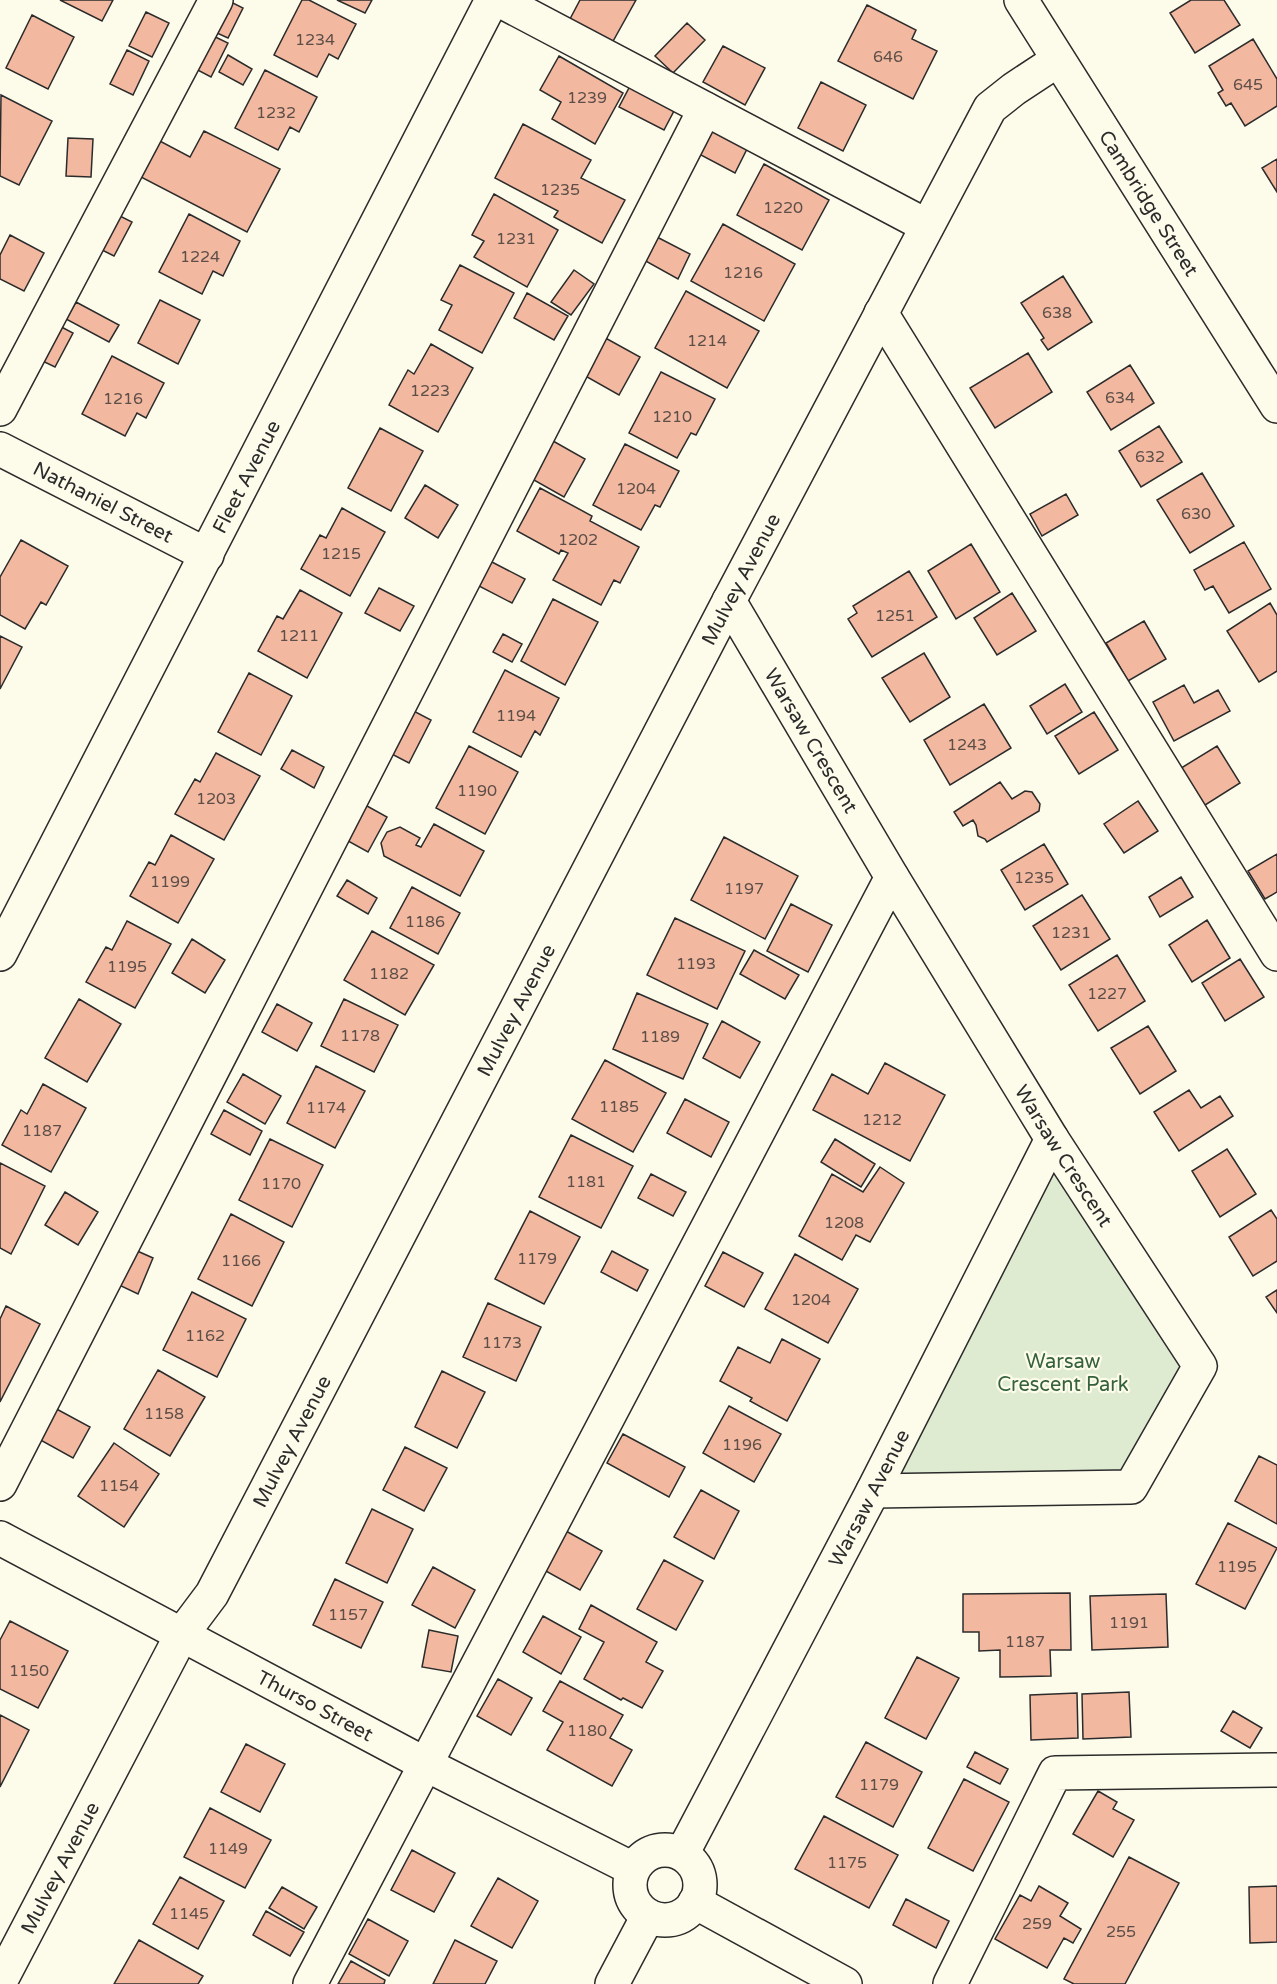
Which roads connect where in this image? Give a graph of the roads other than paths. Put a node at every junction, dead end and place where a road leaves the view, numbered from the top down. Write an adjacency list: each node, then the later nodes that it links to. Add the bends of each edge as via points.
1 (216, 0): 10 (street)
2 (492, 0): 12 (street, Fleet Avenue)
3 (499, 0): 6 (street)
4 (1021, 0): 5 (street, Cambridge Street)
5 (1058, 60): 7 (street, Mulvey Avenue, via 990,108); 9 (street, Cambridge Street)
6 (705, 109): 7 (street); 18 (street)
7 (927, 226): 8 (street, Mulvey Avenue)
8 (881, 313): 13 (street, Mulvey Avenue); 16 (street)
9 (1277, 406)
10 (0, 409)
11 (0, 449): 12 (street, Nathaniel Street)
12 (207, 555): 15 (street, Fleet Avenue)
13 (729, 601): 14 (street, Warsaw Crescent); 21 (street, Mulvey Avenue, via 212,1594)
14 (892, 877): 17 (street, Warsaw Crescent); 22 (street)
15 (0, 954)
16 (1277, 954)
17 (1052, 1139): 19 (street, Warsaw Avenue); 19 (street, Warsaw Crescent, via 1200,1366 1131,1487)
18 (0, 1484)
19 (873, 1491): 24 (street, Warsaw Avenue)
20 (0, 1538): 21 (street, Thurso Street)
21 (182, 1634): 22 (street, Thurso Street); 28 (street, Mulvey Avenue)
22 (425, 1764): 25 (street, Thurso Street); 29 (street)
23 (1277, 1770): 32 (street, via 1055,1773)
24 (682, 1854): 25 (street, via 671,1850 649,1853); 26 (street, via 691,1860 700,1881)
25 (633, 1869): 27 (street, via 633,1901)
26 (695, 1902): 27 (street, via 689,1911 669,1920); 31 (street)
27 (648, 1916): 30 (street)
28 (0, 1982)
29 (310, 1984)
30 (612, 1984)
31 (845, 1984)
32 (950, 1984)

